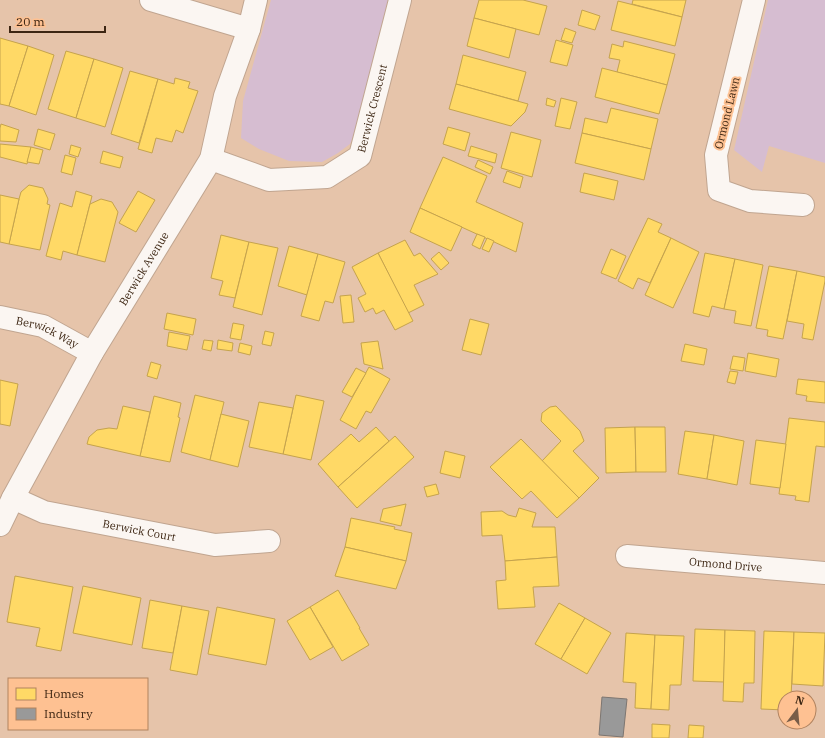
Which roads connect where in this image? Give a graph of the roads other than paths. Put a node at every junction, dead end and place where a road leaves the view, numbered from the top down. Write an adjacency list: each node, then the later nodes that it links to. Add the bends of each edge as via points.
1 (151, 0): 5 (street)
2 (256, 0): 5 (street, Berwick Avenue)
3 (400, 0): 6 (street, Berwick Crescent, via 360,156 327,177 270,180)
4 (754, 0): 7 (street, Ormond Lawn, via 716,155 719,190 750,201)
5 (249, 28): 6 (street, Berwick Avenue, via 225,96)
6 (211, 159): 9 (street, Berwick Avenue)
7 (803, 205)
8 (0, 317): 9 (street, Berwick Way, via 44,326)
9 (92, 353): 10 (street, Berwick Avenue)
10 (13, 498): 11 (street, Berwick Avenue); 12 (street, Berwick Court, via 44,512 215,545)
11 (0, 525)
12 (269, 541)
13 (627, 556): 14 (street, Ormond Drive)
14 (825, 573)

